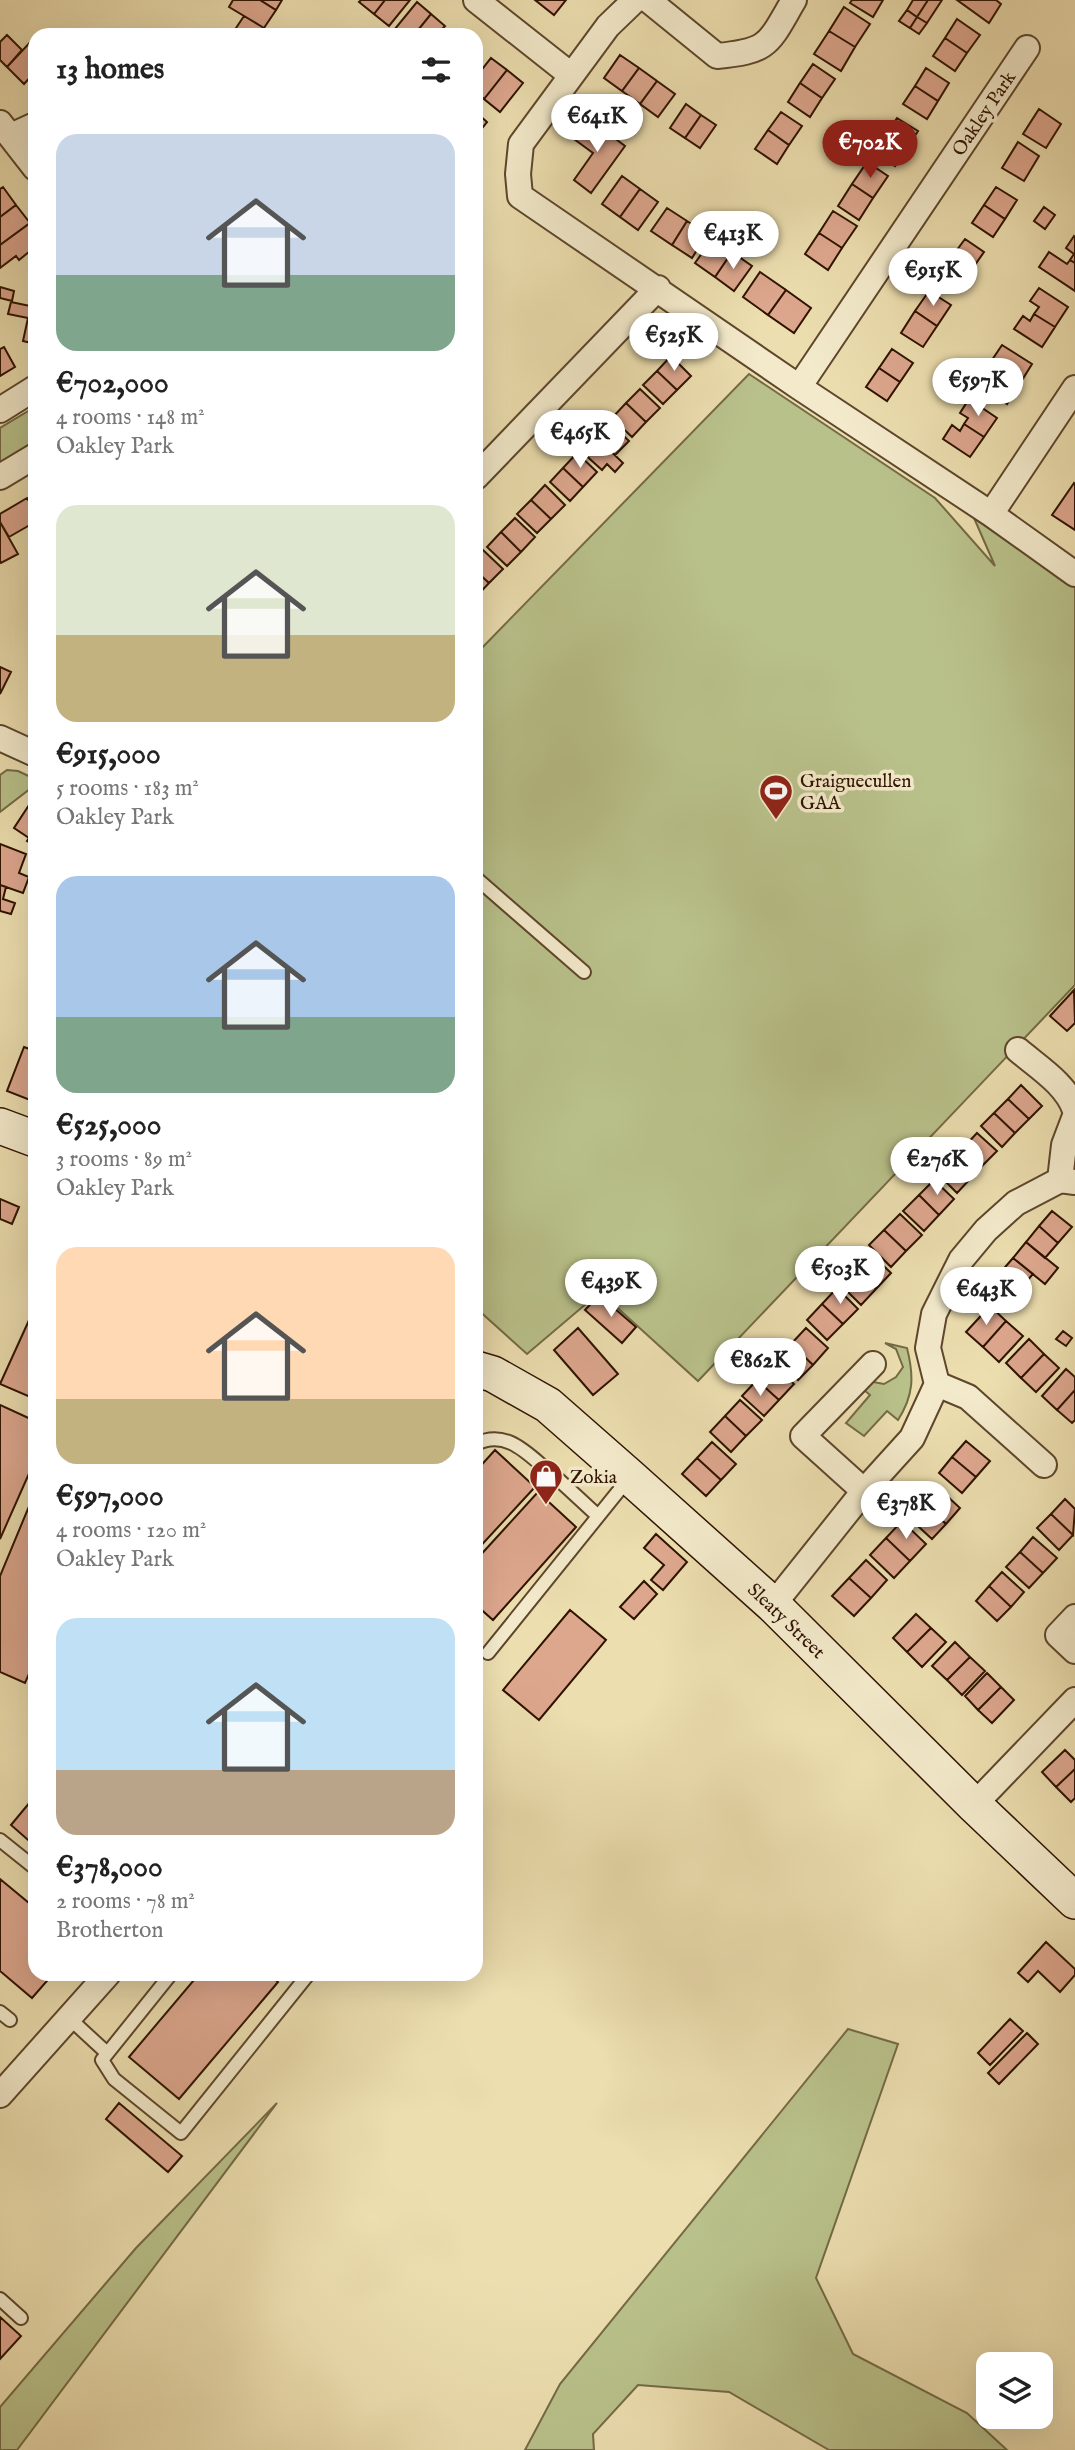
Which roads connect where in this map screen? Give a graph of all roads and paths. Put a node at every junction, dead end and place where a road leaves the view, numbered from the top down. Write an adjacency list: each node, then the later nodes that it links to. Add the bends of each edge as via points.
1 (476, 0): 6 (street)
2 (635, 0): 6 (street, via 608,26)
3 (648, 0): 4 (street, via 717,56 756,51 769,43)
4 (794, 0)
5 (1027, 48): 11 (street, Oakley Park)
6 (571, 75): 10 (street, via 521,144 520,195)
7 (28, 126): 8 (street)
8 (5, 129): 9 (street)
9 (28, 159)
10 (658, 289): 11 (street); 16 (street)
11 (799, 387): 18 (street)
12 (1075, 388): 18 (street)
13 (28, 392): 14 (street)
14 (0, 410)
15 (28, 460): 17 (street)
16 (483, 470)
17 (0, 477)
18 (991, 514): 19 (street)
19 (1075, 574)
20 (0, 738): 21 (street)
21 (28, 751)
22 (483, 884): 23 (lane)
23 (584, 972)
24 (1018, 1050): 25 (street, via 1061,1087)
25 (1075, 1110)
26 (1075, 1116): 29 (street, via 1064,1145)
27 (0, 1126): 28 (street)
28 (28, 1136)
29 (1068, 1181): 32 (street, via 1016,1203 961,1260 934,1314 928,1348)
30 (873, 1364): 38 (street, via 803,1436)
31 (483, 1371): 36 (street, Sleaty Street, via 548,1405)
32 (937, 1384): 34 (street, via 968,1396); 38 (street, via 912,1438)
33 (483, 1440): 35 (lane, via 505,1439)
34 (1044, 1465)
35 (547, 1470)
36 (630, 1477): 39 (lane); 40 (street, Sleaty Street)
37 (559, 1480): 39 (lane)
38 (864, 1491): 40 (street)
39 (598, 1516): 43 (lane)
40 (773, 1605): 45 (street, Sleaty Street)
41 (1075, 1617): 42 (street, via 1058,1635)
42 (1075, 1651)
43 (488, 1653)
44 (1075, 1700): 45 (street)
45 (974, 1805): 48 (street, Sleaty Street)
46 (0, 1840): 47 (lane)
47 (28, 1862)
48 (1075, 1901)
49 (102, 1981): 52 (street)
50 (165, 1981): 53 (lane)
51 (303, 1981): 53 (lane, via 181,2133 114,2079 102,2060)
52 (69, 2018): 53 (lane); 54 (street)
53 (107, 2053)
54 (0, 2095)
55 (0, 2299): 56 (lane)
56 (21, 2318)

